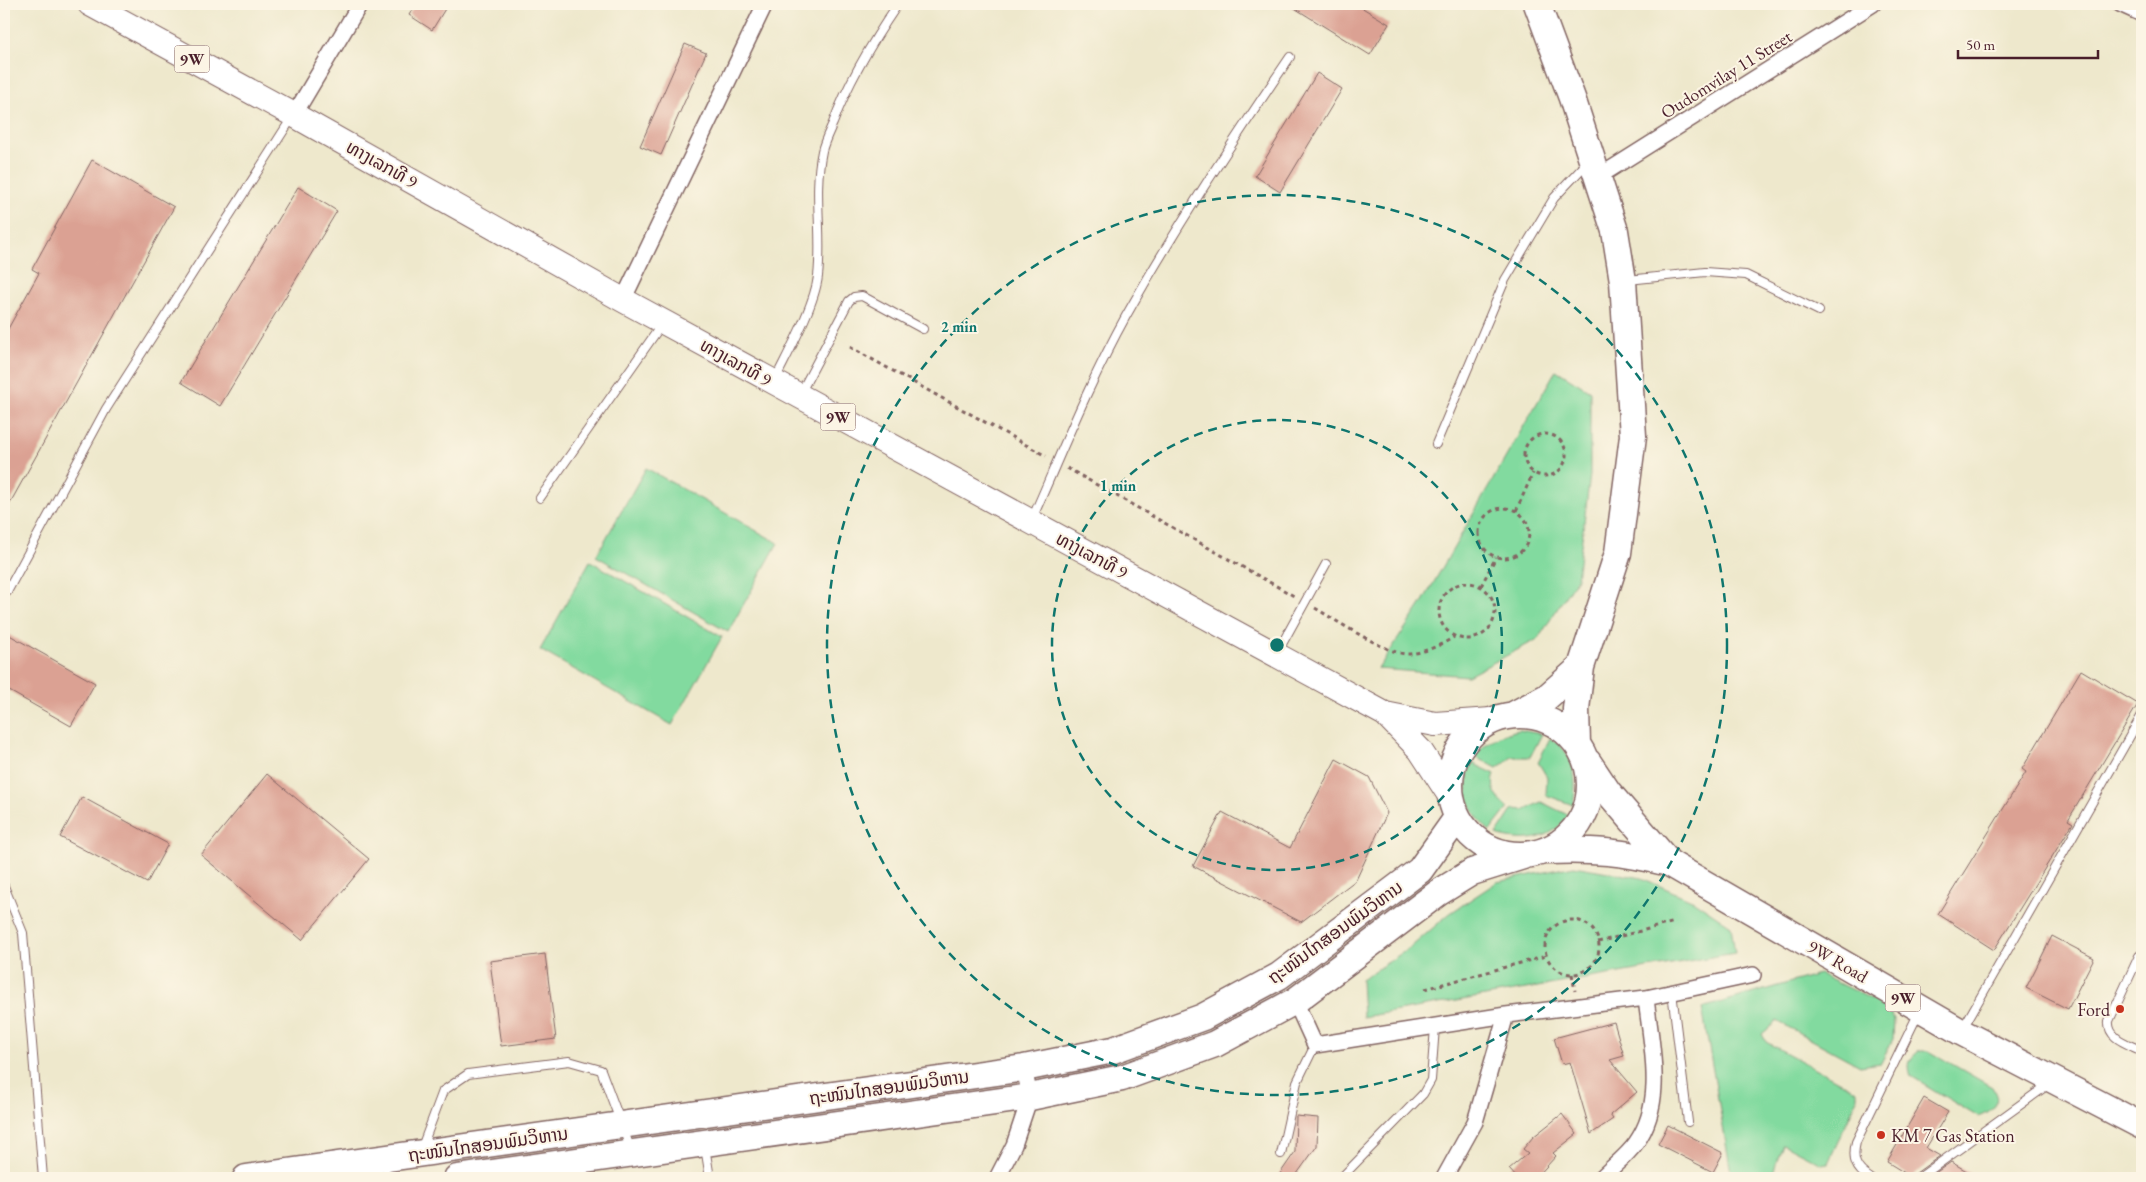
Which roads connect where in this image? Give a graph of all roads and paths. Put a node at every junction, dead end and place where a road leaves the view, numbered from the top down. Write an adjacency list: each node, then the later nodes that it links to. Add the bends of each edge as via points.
1 (90, 4): 10 (main road, ທາງເລກທີ 9 / 9W)
2 (360, 4): 10 (street)
3 (765, 4): 13 (street)
4 (898, 4): 18 (lane, via 844,92 822,150 817,196 820,234 818,278 804,320)
5 (1537, 4): 11 (highway)
6 (1874, 4): 11 (street, Oudomvilay 11 Street)
7 (2120, 4): 8 (street)
8 (2142, 14)
9 (1290, 57): 21 (lane, via 1228,148 1126,317)
10 (294, 115): 13 (main road, ທາງເລກທີ 9 / 9W); 29 (lane, via 106,409)
11 (1595, 167): 12 (highway, via 1615,231); 20 (lane, via 1554,198 1505,280)
12 (1624, 281): 14 (lane, via 1705,272 1746,275); 33 (highway, via 1633,436 1618,553)
13 (623, 300): 15 (main road, ທາງເລກທີ 9 / 9W)
14 (1819, 311)
15 (663, 322): 18 (main road, ທາງເລກທີ 9 / 9W); 23 (lane)
16 (923, 329): 19 (lane, via 862,296 854,296)
17 (850, 346): 21 (path)
18 (774, 382): 19 (main road, ທາງເລກທີ 9 / 9W)
19 (799, 396): 25 (main road, ທາງເລກທີ 9 / 9W)
20 (1436, 444)
21 (1057, 462): 25 (lane); 30 (path)
22 (1533, 473): 22 (path, via 1523,456 1526,443 1543,433 1556,437 1565,448 1565,463 1555,474 1540,476); 24 (path)
23 (540, 498)
24 (1516, 512): 26 (path, via 1527,524 1528,540 1520,554 1504,559); 26 (path, via 1500,508 1481,523 1479,531 1483,547)
25 (1030, 522): 32 (main road, ທາງເລກທີ 9 / 9W)
26 (1496, 557): 28 (path)
27 (1326, 564): 30 (lane)
28 (1481, 586): 31 (path, via 1488,591 1496,609 1490,628 1474,639); 31 (path, via 1463,582 1447,590 1442,597 1439,606 1441,623)
29 (8, 592)
30 (1305, 602): 31 (path, via 1385,648 1406,654 1445,644); 32 (lane)
31 (1454, 637)
32 (1276, 655): 34 (main road, ທາງເລກທີ 9 / 9W)
33 (1581, 667): 36 (highway, via 1548,698); 37 (highway, via 1576,710)
34 (1385, 714): 36 (main road, ທາງເລກທີ 9, via 1435,724); 38 (main road, ທາງເລກທີ 9, via 1420,750)
35 (2142, 715): 54 (lane)
36 (1502, 717): 37 (highway, via 1538,717 1560,727); 38 (highway, via 1472,733 1458,751 1450,773)
37 (1582, 751): 39 (highway, via 1591,780 1580,823 1566,840); 40 (highway, via 1620,806)
38 (1454, 807): 39 (highway, via 1469,834 1484,847 1503,854); 57 (highway, ຖະໜົນໄກສອນພົມວິຫານ, via 1420,870 1279,976 1203,1017 1122,1046)
39 (1535, 854): 40 (highway, via 1590,849 1625,852); 50 (highway, ຖະໜົນໄກສອນພົມວິຫານ, via 1472,872)
40 (1669, 863): 51 (highway, 9W Road / 9W)
41 (4, 886): 67 (lane, via 23,933)
42 (1674, 922): 43 (path)
43 (1598, 942): 45 (path, via 1595,960 1583,972 1562,973); 45 (path, via 1586,924 1570,920 1561,922 1548,934)
44 (2142, 954): 56 (lane, via 2108,1028 2111,1035)
45 (1546, 956): 47 (path)
46 (1753, 974): 48 (street)
47 (1425, 989)
48 (1672, 992): 49 (street); 60 (lane)
49 (1646, 998): 52 (street); 74 (street, via 1655,1082 1651,1116 1636,1144)
50 (1295, 1001): 55 (street); 59 (highway, ຖະໜົນໄກສອນພົມວິຫານ, via 1215,1044 1122,1078)
51 (1921, 1008): 54 (highway, 9W Road / 9W); 75 (lane, via 1856,1142 1856,1166)
52 (1506, 1015): 53 (street); 73 (street, via 1475,1122)
53 (1435, 1027): 55 (street); 72 (lane, via 1431,1080 1423,1094)
54 (1961, 1032): 58 (highway, 9W Road / 9W)
55 (1315, 1044): 66 (lane, via 1297,1082)
56 (2142, 1051)
57 (1024, 1068): 59 (street); 62 (highway, ຖະໜົນໄກສອນພົມວິຫານ)
58 (2054, 1080): 61 (highway, 9W Road / 9W); 76 (lane)
59 (1030, 1097): 63 (highway, ຖະໜົນໄກສອນພົມວິຫານ); 71 (street, via 1014,1145)
60 (1688, 1122)
61 (2139, 1122)
62 (622, 1124): 64 (lane); 65 (highway, ຖະໜົນໄກສອນພົມວິຫານ); 65 (lane, via 600,1070 584,1064 569,1061 468,1074 443,1092)
63 (705, 1142): 64 (highway, ຖະໜົນໄກສອນພົມວິຫານ); 70 (lane)
64 (632, 1152): 69 (highway, ຖະໜົນໄກສອນພົມວິຫານ)
65 (419, 1154): 68 (highway, ຖະໜົນໄກສອນພົມວິຫານ)
66 (1280, 1154)
67 (43, 1178)
68 (246, 1178)
69 (457, 1178)
70 (710, 1178)
71 (998, 1178)
72 (1341, 1178)
73 (1444, 1178)
74 (1601, 1178)
75 (1870, 1178)
76 (1919, 1178)

